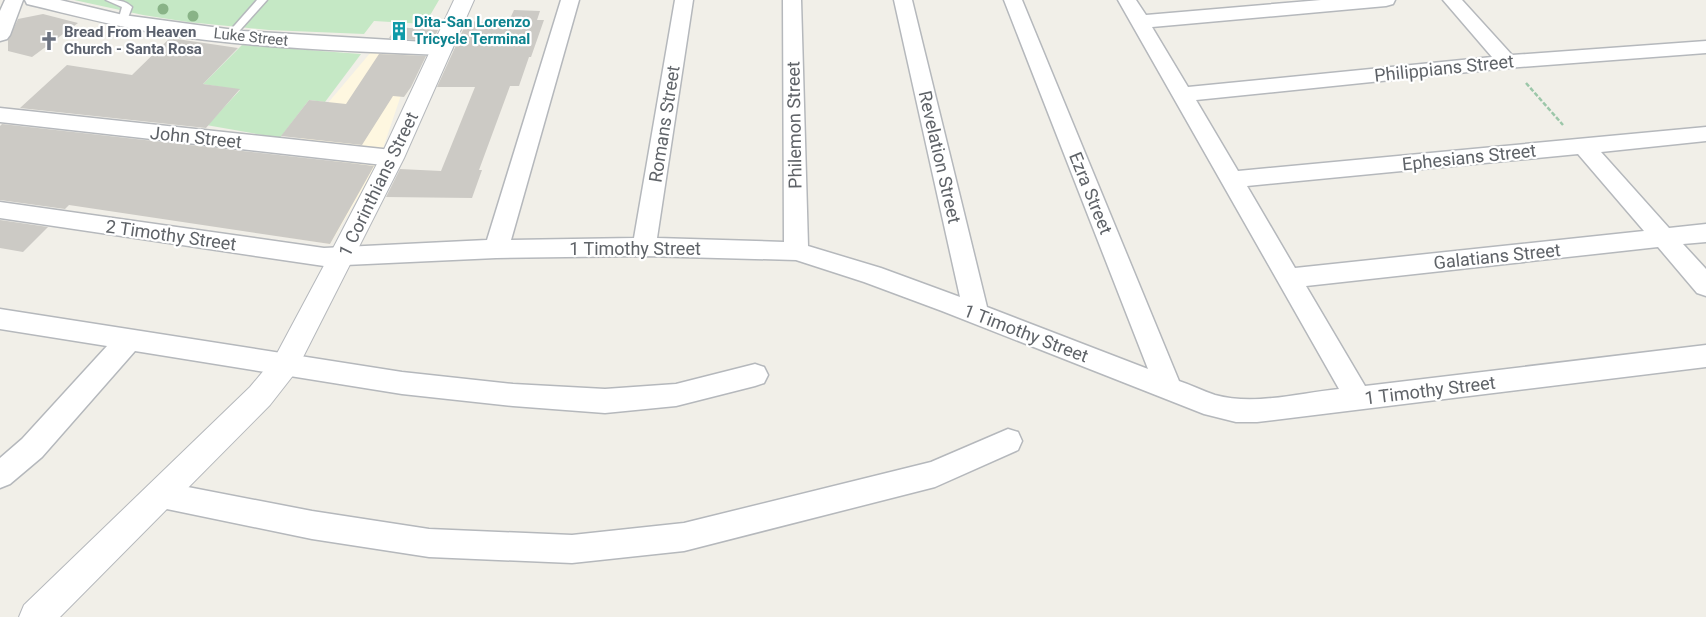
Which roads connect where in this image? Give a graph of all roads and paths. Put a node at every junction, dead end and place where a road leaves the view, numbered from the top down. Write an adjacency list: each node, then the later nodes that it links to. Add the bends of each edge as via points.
1 (14, 0): 16 (street)
2 (110, 0): 14 (lane, via 126,6)
3 (262, 0): 17 (lane)
4 (464, 0): 19 (street, 1 Corinthians Street)
5 (570, 0): 31 (street)
6 (684, 0): 30 (street, Romans Street)
7 (792, 0): 32 (street, Philemon Street)
8 (903, 0): 36 (street, Revelation Street)
9 (1013, 0): 42 (street, Ezra Street)
10 (1127, 0): 15 (street)
11 (1386, 0): 15 (street)
12 (1452, 0): 20 (street)
13 (45, 1): 14 (street, Luke Street)
14 (123, 21): 17 (street, Luke Street)
15 (1139, 22): 21 (street)
16 (0, 35)
17 (230, 36): 19 (street, Luke Street)
18 (1706, 47): 20 (street, Philippians Street)
19 (442, 49): 25 (street, 1 Corinthians Street)
20 (1507, 62): 21 (street, Philippians Street); 24 (path)
21 (1182, 95): 26 (street)
22 (0, 115): 25 (street, John Street)
23 (1706, 134): 24 (street, Ephesians Street)
24 (1582, 146): 26 (street, Ephesians Street); 29 (street)
25 (392, 158): 33 (street, 1 Corinthians Street)
26 (1231, 180): 34 (street)
27 (0, 210): 33 (street, 2 Timothy Street, via 302,254)
28 (1706, 233): 29 (street, Galatians Street)
29 (1664, 238): 34 (street, Galatians Street); 35 (street)
30 (644, 247): 31 (street, 1 Timothy Street); 32 (street, 1 Timothy Street)
31 (496, 249): 33 (street, 1 Timothy Street)
32 (796, 251): 36 (street, 1 Timothy Street)
33 (342, 256): 40 (street, 1 Corinthians Street)
34 (1288, 278): 43 (street)
35 (1706, 286)
36 (976, 313): 42 (street, 1 Timothy Street)
37 (0, 320): 38 (street)
38 (128, 341): 40 (street); 45 (street, via 32,448)
39 (1706, 356): 43 (street, 1 Timothy Street)
40 (285, 365): 41 (street, via 402,383 605,401 676,395); 46 (street, 1 Corinthians Street, via 260,396)
41 (754, 375)
42 (1168, 387): 43 (street, 1 Timothy Street, via 1214,406 1236,410)
43 (1358, 398)
44 (1008, 441): 46 (street, via 935,474 684,537 572,549 429,543 312,525)
45 (0, 475)
46 (162, 495): 47 (street, 1 Corinthians Street)
47 (36, 617)

